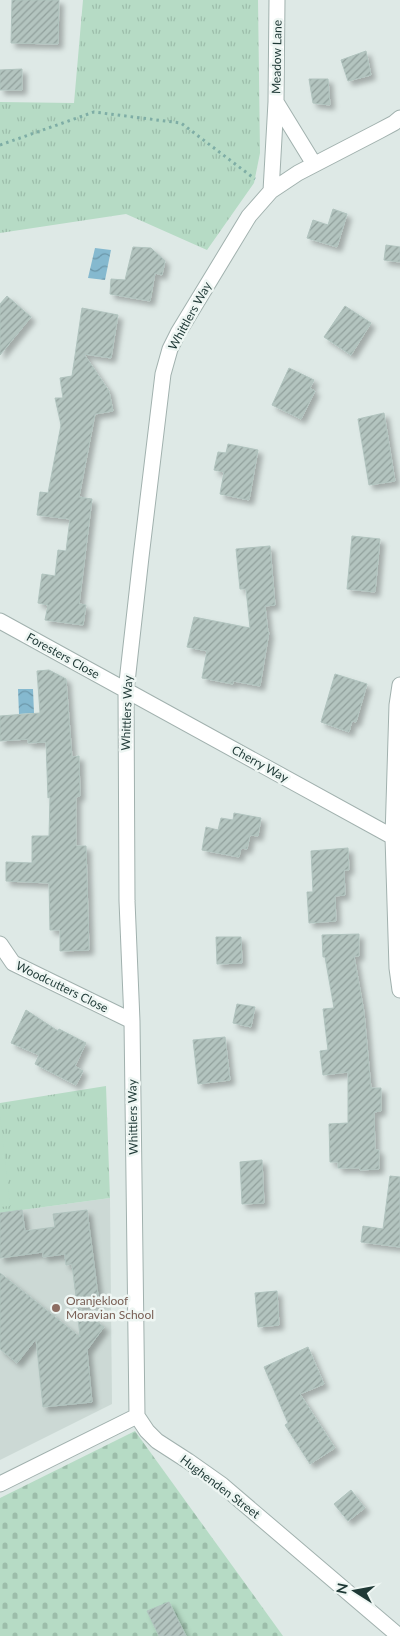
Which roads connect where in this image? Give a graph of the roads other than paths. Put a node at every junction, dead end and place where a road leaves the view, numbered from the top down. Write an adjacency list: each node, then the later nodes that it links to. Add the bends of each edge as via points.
1 (277, 0): 2 (street, Meadow Lane)
2 (276, 102): 4 (street, Meadow Lane); 5 (street)
3 (400, 118): 4 (street, Whittlers Way, via 380,132)
4 (314, 164): 5 (street, Whittlers Way)
5 (271, 191): 8 (street, Whittlers Way, via 248,216 178,333 166,362)
6 (0, 621): 8 (street, Foresters Close)
7 (400, 685): 9 (street)
8 (126, 690): 10 (street, Cherry Way); 13 (street, Whittlers Way, via 127,901)
9 (398, 705): 10 (street)
10 (393, 837): 12 (street)
11 (0, 944): 13 (street, Woodcutters Close, via 13,963)
12 (400, 990)
13 (132, 1021): 14 (street, Whittlers Way)
14 (138, 1416): 15 (street); 16 (street, Hughenden Street, via 146,1431 157,1441 222,1485)
15 (0, 1484)
16 (399, 1636)

